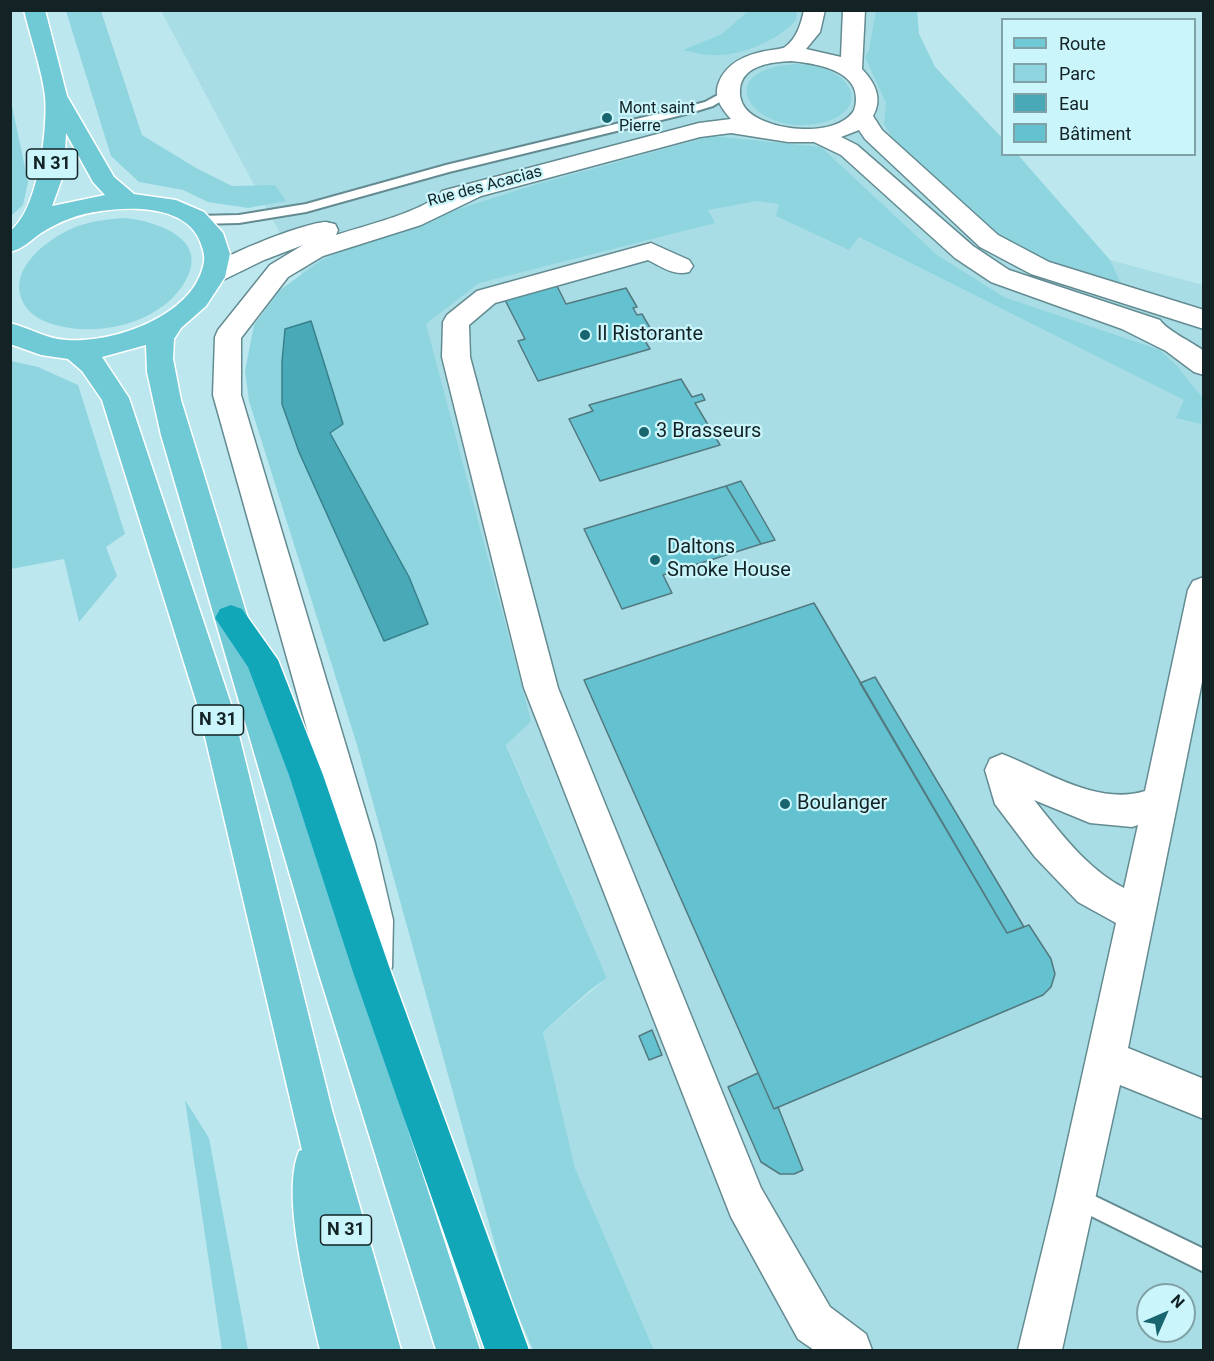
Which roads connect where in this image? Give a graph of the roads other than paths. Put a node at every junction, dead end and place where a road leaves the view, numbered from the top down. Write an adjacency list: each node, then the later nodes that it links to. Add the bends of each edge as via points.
1 (34, 10): 7 (main road, N 31)
2 (815, 10): 4 (street, via 810,32)
3 (854, 10): 5 (street)
4 (791, 54): 5 (street, via 813,56); 6 (street, via 751,62 737,71)
5 (851, 71): 8 (street, via 864,86 868,101)
6 (727, 93): 9 (street, via 738,114); 13 (lane, Rue des Acacias, via 686,111 446,169 306,208 239,219)
7 (56, 96): 12 (main road, N 31, via 105,182); 14 (main road, N 31, via 52,173)
8 (862, 116): 10 (street, via 844,129); 18 (street, via 873,134 989,241 1040,268)
9 (764, 130): 10 (street, via 791,136); 11 (street, Rue des Acacias, via 731,126 699,130)
10 (819, 136): 20 (street, via 849,150 964,252 1000,276)
11 (473, 190): 17 (street, Rue des Acacias, via 285,241); 29 (street, via 412,219 314,250 279,271 228,337 227,395 357,843 374,920)
12 (126, 200): 13 (main road, via 154,202); 14 (main road, via 93,203 60,213)
13 (197, 220): 17 (main road, via 211,236 217,254)
14 (31, 228): 15 (main road)
15 (10, 244)
16 (680, 266): 39 (street, via 651,251 486,297 456,322 456,357 541,688 558,732 746,1203 814,1323)
17 (214, 274): 19 (main road, via 199,300)
18 (1203, 320)
19 (171, 322): 23 (main road, via 125,343); 26 (main road, N 31, via 161,339 163,386)
20 (1131, 322): 22 (street); 24 (street, via 1176,344)
21 (17, 339): 23 (main road)
22 (1203, 340)
23 (75, 350): 32 (main road, N 31, via 92,364 115,398 215,707)
24 (1203, 365)
25 (1203, 590): 27 (street)
26 (231, 618): 29 (highway, via 262,660 306,775); 37 (main road, N 31, via 337,971)
27 (1160, 802): 28 (street); 28 (street, via 1132,811 1090,807 1002,770 1007,793 1055,852 1091,890)
28 (1137, 914): 30 (street)
29 (373, 975): 38 (highway)
30 (1105, 1059): 31 (street); 33 (street)
31 (1203, 1100)
32 (312, 1110): 35 (main road, via 317,1238); 36 (main road, N 31)
33 (1076, 1198): 34 (lane); 40 (street)
34 (1203, 1261)
35 (342, 1350)
36 (379, 1350)
37 (458, 1350)
38 (507, 1350)
39 (850, 1350)
40 (1040, 1350)

